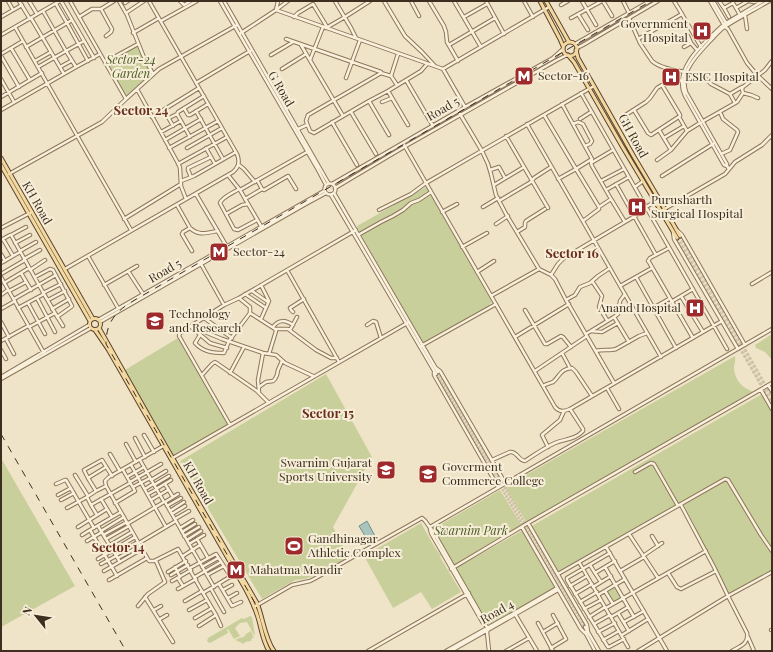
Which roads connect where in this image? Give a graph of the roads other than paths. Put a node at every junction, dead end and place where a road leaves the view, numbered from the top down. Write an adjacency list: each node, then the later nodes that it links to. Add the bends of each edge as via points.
1 (8, 1): 51 (street)
2 (19, 1): 45 (street)
3 (29, 1): 59 (street)
4 (61, 1): 44 (street); 78 (street)
5 (70, 1): 67 (street)
6 (114, 1): 50 (street)
7 (119, 1): 57 (street)
8 (128, 1): 43 (street)
9 (144, 1): 57 (street)
10 (150, 1): 74 (street)
11 (180, 1): 12 (street, via 184,5)
12 (191, 1)
13 (197, 1): 79 (street)
14 (220, 1): 82 (street, G Road)
15 (224, 1): 82 (street, G Road)
16 (278, 1): 52 (street)
17 (288, 1): 52 (street)
18 (335, 1): 69 (street)
19 (370, 1): 69 (street)
20 (384, 1): 142 (street, via 405,36)
21 (411, 1): 64 (street)
22 (429, 1): 109 (street, via 445,29)
23 (524, 1): 71 (street)
24 (540, 1): 53 (main road)
25 (546, 1): 47 (main road)
26 (568, 1): 46 (street)
27 (582, 1): 54 (street)
28 (603, 1): 54 (street); 65 (street)
29 (623, 1): 58 (street)
30 (658, 1): 77 (street)
31 (674, 1): 61 (street)
32 (710, 1): 83 (street)
33 (714, 1): 83 (street)
34 (719, 1): 48 (street)
35 (749, 1): 36 (street); 49 (street)
36 (758, 1)
37 (763, 1): 62 (street)
38 (771, 1): 63 (street)
39 (456, 2): 70 (street)
40 (486, 2): 70 (street); 75 (street)
41 (648, 2): 58 (street)
42 (732, 2): 48 (street); 49 (street)
43 (125, 3)
44 (56, 4): 55 (street); 80 (street)
45 (22, 5): 51 (street); 73 (street)
46 (561, 5)
47 (549, 7): 53 (street); 104 (main road)
48 (724, 8): 72 (street)
49 (736, 8): 62 (street)
50 (101, 9): 67 (street, via 92,9); 94 (street, via 112,29)
51 (13, 10): 66 (street)
52 (276, 10): 68 (street); 91 (street)
53 (545, 10): 71 (street); 116 (main road)
54 (587, 10): 60 (street); 81 (street)
55 (43, 11): 59 (street); 87 (street)
56 (1, 12): 66 (street)
57 (126, 13): 90 (street)
58 (629, 13): 112 (street)
59 (37, 14): 73 (street)
60 (578, 14): 76 (street); 88 (street)
61 (682, 14): 99 (street); 114 (street)
62 (740, 15): 83 (street)
63 (745, 15): 83 (street); 86 (street)
64 (419, 16)
65 (612, 16)
66 (2, 17)
67 (79, 17): 123 (street)
68 (294, 17): 85 (street); 85 (street, via 313,4)
69 (345, 17): 85 (street); 97 (street)
70 (464, 17): 89 (street)
71 (533, 17): 93 (street)
72 (729, 17)
73 (30, 18): 84 (street); 96 (street)
74 (159, 18): 79 (street); 90 (street)
75 (495, 18): 89 (street); 93 (street)
76 (571, 18)
77 (629, 18): 99 (street); 112 (street)
78 (72, 20): 80 (street); 102 (street)
79 (161, 22): 128 (street)
80 (67, 23): 87 (street); 106 (street)
81 (596, 25)
82 (236, 26): 91 (street, G Road); 128 (street)
83 (726, 26): 114 (street); 146 (street, via 696,56); 151 (street)
84 (15, 27): 92 (street); 101 (street)
85 (325, 27): 97 (street); 117 (street)
86 (747, 29)
87 (54, 30): 96 (street); 119 (street)
88 (588, 30)
89 (472, 31): 109 (street); 111 (street)
90 (133, 33): 107 (street)
91 (240, 33): 120 (street, G Road)
92 (1, 34)
93 (504, 34): 111 (street)
94 (106, 36)
95 (688, 36): 105 (street)
96 (42, 37): 110 (street); 121 (street)
97 (356, 38): 100 (street)
98 (286, 39): 103 (street)
99 (638, 39): 146 (street, via 655,63)
100 (360, 40): 122 (street); 138 (street)
101 (23, 41): 110 (street); 115 (street)
102 (84, 41): 106 (street); 130 (street)
103 (294, 42): 108 (street); 126 (street)
104 (569, 42): 112 (main road); 116 (main road)
105 (692, 43): 113 (street); 118 (street)
106 (79, 44): 119 (street); 134 (street)
107 (138, 44): 137 (street); 150 (street)
108 (301, 44): 117 (street); 124 (street)
109 (448, 45): 135 (street)
110 (26, 47): 132 (street)
111 (481, 47): 135 (street)
112 (576, 47): 127 (main road, via 576,52); 162 (main road, GH Road, via 578,58)
113 (684, 47)
114 (701, 47): 118 (street)
115 (11, 48): 125 (street); 155 (street)
116 (563, 48): 127 (main road); 186 (street, Road 5, via 553,58)
117 (314, 50): 131 (street); 138 (street)
118 (697, 50): 146 (street, via 689,61)
119 (66, 51): 129 (street); 133 (street)
120 (250, 51): 159 (street); 219 (street, G Road); 244 (street, G Road)
121 (51, 52): 129 (street); 132 (street)
122 (398, 53): 139 (street); 152 (street)
123 (100, 54): 130 (street); 137 (street)
124 (306, 54): 131 (street); 144 (street)
125 (1, 55): 164 (street)
126 (271, 55)
127 (567, 55): 167 (main road, GH Road, via 574,62); 196 (street, Road 5)
128 (181, 56): 150 (street); 159 (street)
129 (54, 58): 140 (street); 141 (street)
130 (94, 58): 134 (street)
131 (310, 60): 179 (street)
132 (35, 61): 140 (street)
133 (71, 61): 141 (street); 143 (street)
134 (88, 61): 143 (street)
135 (458, 61): 145 (street)
136 (772, 61): 151 (street)
137 (105, 62): 176 (street)
138 (352, 63): 148 (street); 153 (street)
139 (427, 64): 142 (street); 156 (street)
140 (38, 67): 147 (street)
141 (60, 67): 149 (street)
142 (435, 67): 145 (street)
143 (76, 68): 149 (street)
144 (282, 69)
145 (443, 69): 186 (street)
146 (686, 72): 157 (street)
147 (42, 73): 155 (street); 158 (street)
148 (381, 73): 152 (street); 179 (street)
149 (64, 74): 158 (street)
150 (153, 74): 166 (street)
151 (757, 75): 163 (street); 168 (street)
152 (391, 76): 161 (street)
153 (346, 78)
154 (1, 79): 170 (street)
155 (30, 80): 164 (street)
156 (406, 80): 161 (street); 214 (street)
157 (683, 80): 160 (street); 173 (street, via 701,74 711,84); 208 (street, via 682,90)
158 (47, 83): 181 (street); 223 (street)
159 (196, 83): 165 (street)
160 (662, 85): 190 (street, via 646,102); 201 (street)
161 (396, 86): 169 (street)
162 (594, 86): 167 (street); 292 (main road, GH Road)
163 (743, 86): 172 (street); 173 (street)
164 (18, 87): 170 (street)
165 (199, 88): 174 (street); 189 (street)
166 (137, 89): 176 (street); 200 (street)
167 (589, 89): 171 (street); 273 (main road, GH Road)
168 (772, 89)
169 (388, 91): 177 (street); 180 (street)
170 (9, 92): 175 (street); 181 (street)
171 (581, 93): 185 (street); 193 (street)
172 (743, 93): 178 (street); 183 (street)
173 (730, 94): 183 (street)
174 (204, 96): 184 (street); 187 (street)
175 (1, 97)
176 (126, 98): 223 (street, via 102,122)
177 (392, 98): 182 (street); 212 (street)
178 (758, 98)
179 (334, 101): 198 (street); 211 (street, via 308,116)
180 (369, 101): 192 (street); 225 (street)
181 (14, 102): 188 (street)
182 (382, 102)
183 (735, 103): 194 (street)
184 (209, 104): 191 (street); 206 (street)
185 (562, 104): 197 (street); 210 (street)
186 (465, 107): 214 (street, Road 5)
187 (184, 108): 191 (street, via 189,115); 195 (street)
188 (1, 110)
189 (164, 110): 200 (street); 202 (street)
190 (634, 110): 199 (street); 220 (street, via 649,134)
191 (196, 111): 203 (street)
192 (350, 112): 198 (street); 245 (street)
193 (591, 112): 204 (street); 240 (street)
194 (720, 112): 208 (street); 246 (street, via 723,119 738,132 730,150)
195 (177, 114): 202 (street); 205 (street)
196 (460, 114): 236 (street, Road 5); 242 (street)
197 (544, 115): 209 (street); 260 (street)
198 (343, 116): 207 (street)
199 (624, 116)
200 (152, 117): 222 (street)
201 (679, 117): 215 (street); 220 (street)
202 (169, 118): 213 (street)
203 (201, 119): 216 (street); 217 (street)
204 (580, 119)
205 (181, 121): 213 (street); 216 (street)
206 (218, 121): 217 (street); 218 (street)
207 (332, 122): 211 (street, via 314,133); 256 (street)
208 (701, 122): 221 (street); 234 (street)
209 (527, 124): 227 (street); 258 (street)
210 (573, 124): 235 (street); 235 (street, via 583,124 592,141)
211 (307, 125): 219 (street)
212 (408, 125)
213 (173, 126): 222 (street)
214 (433, 126): 232 (street, Road 5)
215 (684, 126): 221 (street); 230 (street)
216 (185, 128): 228 (street); 231 (street)
217 (205, 128): 224 (street); 228 (street)
218 (222, 128): 224 (street); 229 (street)
219 (298, 130): 276 (street, G Road)
220 (659, 130): 230 (street)
221 (687, 131): 241 (street)
222 (161, 132): 231 (street)
223 (77, 135): 263 (street); 309 (street)
224 (209, 135): 233 (street); 238 (street)
225 (389, 135)
226 (772, 135): 259 (street)
227 (506, 136): 242 (street); 257 (street)
228 (190, 137): 237 (street)
229 (227, 137): 233 (street); 243 (street)
230 (664, 138): 241 (street)
231 (165, 140): 237 (street)
232 (403, 143): 236 (street); 276 (street, Road 5)
233 (214, 144): 239 (street); 249 (street)
234 (714, 144): 246 (street); 259 (street); 265 (street)
235 (585, 146): 251 (street)
236 (404, 147): 275 (street); 280 (street, Road 5)
237 (169, 148): 252 (street)
238 (187, 148)
239 (206, 148): 247 (street); 252 (street)
240 (613, 150): 251 (street); 261 (street)
241 (671, 150): 250 (street)
242 (482, 151): 262 (street); 275 (street)
243 (236, 152): 249 (street); 254 (street)
244 (307, 152): 271 (street); 276 (street, G Road)
245 (376, 154)
246 (721, 154): 259 (street)
247 (211, 156): 253 (street); 267 (street, via 188,168)
248 (1, 158): 263 (main road, KH Road)
249 (223, 159): 253 (street)
250 (657, 160)
251 (591, 161): 260 (street); 272 (street)
252 (178, 164): 274 (street)
253 (215, 164): 267 (street)
254 (239, 164): 264 (street, via 234,172); 271 (street)
255 (1, 165): 263 (main road, KH Road)
256 (357, 165)
257 (524, 167): 268 (street); 270 (street)
258 (552, 167): 269 (street); 270 (street)
259 (728, 168): 301 (street, via 721,176)
260 (576, 169): 269 (street); 299 (street)
261 (624, 169): 266 (street); 272 (street)
262 (490, 170): 268 (street, via 499,167); 278 (street)
263 (8, 174): 304 (main road, KH Road)
264 (228, 175): 283 (street); 287 (street)
265 (662, 176)
266 (629, 177): 277 (street); 279 (street)
267 (191, 178): 274 (street)
268 (505, 178): 278 (street)
269 (558, 179): 311 (street)
270 (532, 180): 291 (street); 322 (street, via 546,209 526,221 525,226)
271 (256, 181): 281 (street); 283 (street)
272 (601, 181): 284 (street)
273 (643, 181): 279 (street); 294 (main road, GH Road)
274 (181, 182): 289 (street); 309 (street)
275 (426, 183): 286 (street); 302 (street, via 411,194)
276 (329, 184): 280 (street); 285 (street)
277 (616, 184): 284 (street); 308 (street)
278 (494, 185): 291 (street)
279 (635, 187): 300 (street)
280 (335, 188): 288 (street)
281 (262, 189): 282 (street, via 265,190 288,176); 290 (street)
282 (296, 189)
283 (239, 190): 290 (street); 306 (street, via 220,202)
284 (606, 190): 293 (street)
285 (325, 192): 288 (street); 314 (street, Road 5); 332 (street, Road 5)
286 (431, 192): 305 (street); 326 (street)
287 (196, 194): 289 (street); 320 (street)
288 (333, 194): 321 (street)
289 (186, 199): 297 (street)
290 (245, 199): 295 (street)
291 (498, 199): 298 (street); 307 (street)
292 (659, 199): 294 (street); 301 (main road, GH Road)
293 (611, 200): 299 (street); 312 (street)
294 (656, 201): 300 (street); 303 (main road, GH Road)
295 (248, 204): 306 (street); 310 (street)
296 (457, 204): 305 (street)
297 (176, 205): 317 (street); 319 (street)
298 (483, 206)
299 (599, 207): 311 (street)
300 (647, 208): 308 (street); 334 (street)
301 (664, 208): 303 (street); 318 (main road, GH Road)
302 (379, 210)
303 (661, 211): 318 (main road, GH Road)
304 (30, 212): 316 (street); 352 (main road, KH Road); 416 (main road, KH Road)
305 (442, 212): 333 (street)
306 (226, 214): 310 (street, via 237,230)
307 (508, 216): 313 (street); 322 (street)
308 (635, 216): 312 (street); 339 (street)
309 (124, 219): 319 (street)
310 (257, 220): 314 (street)
311 (583, 221): 329 (street)
312 (625, 222): 329 (street)
313 (496, 224)
314 (261, 226): 332 (street, Road 5)
315 (26, 227): 324 (street)
316 (1, 228)
317 (190, 228): 320 (street, via 200,234); 336 (street, via 182,234)
318 (674, 229): 327 (main road); 419 (street, via 674,240); 452 (street, via 682,235)
319 (131, 230): 341 (street)
320 (218, 231): 332 (street)
321 (354, 231): 326 (street); 354 (street); 422 (street)
322 (517, 232): 353 (street)
323 (487, 233): 333 (street)
324 (11, 235): 328 (street); 331 (street)
325 (30, 235): 331 (street)
326 (358, 235): 422 (street)
327 (678, 237)
328 (2, 239): 340 (street)
329 (594, 240): 349 (street); 361 (street, via 564,258)
330 (36, 242): 337 (street)
331 (16, 243): 337 (street)
332 (227, 247): 347 (street, Road 5)
333 (462, 247): 356 (street)
334 (669, 248): 339 (street); 374 (street)
335 (40, 250): 342 (street)
336 (192, 251)
337 (20, 252): 340 (street); 342 (street)
338 (1, 254): 344 (street)
339 (656, 254): 350 (street, via 648,261)
340 (13, 256): 344 (street)
341 (88, 256): 352 (street); 369 (street)
342 (25, 260): 351 (street); 359 (street)
343 (45, 260): 351 (street)
344 (5, 261): 346 (street)
345 (494, 261): 356 (street)
346 (1, 263)
347 (200, 263): 380 (street, Road 5); 399 (street); 418 (street, Road 5)
348 (137, 266): 355 (street)
349 (610, 268): 365 (street); 373 (street)
350 (652, 268): 363 (street); 388 (street)
351 (30, 269): 358 (street); 364 (street)
352 (65, 269): 416 (main road, KH Road)
353 (539, 269): 361 (street); 384 (street)
354 (287, 270): 372 (street); 390 (street)
355 (128, 271): 369 (street); 380 (street)
356 (477, 272): 384 (street)
357 (772, 272): 370 (street)
358 (21, 273): 366 (street); 367 (street)
359 (1, 274)
360 (56, 275): 364 (street, via 50,269); 368 (street); 371 (street)
361 (551, 275): 393 (street)
362 (1, 277): 367 (street)
363 (636, 277): 373 (street); 404 (street)
364 (35, 278): 371 (street)
365 (592, 281): 393 (street, via 580,286 575,295); 417 (street, via 602,296 599,307)
366 (26, 282): 375 (street); 376 (street)
367 (4, 283): 376 (street)
368 (61, 284): 377 (street); 379 (street)
369 (104, 284): 402 (street)
370 (752, 284)
371 (39, 285): 375 (street); 379 (street)
372 (261, 285): 378 (street); 394 (street)
373 (620, 286): 382 (street)
374 (693, 289): 385 (street); 431 (street)
375 (31, 290): 391 (street)
376 (9, 291): 383 (street); 391 (street)
377 (65, 291): 389 (street); 392 (street)
378 (252, 291): 381 (street); 394 (street)
379 (44, 293): 386 (street); 392 (street)
380 (143, 294): 402 (street, Road 5)
381 (245, 294): 387 (street); 403 (street)
382 (625, 294): 413 (street, via 620,301 618,314); 440 (street)
383 (1, 295)
384 (491, 296): 397 (street)
385 (681, 296): 395 (street); 439 (street)
386 (37, 298): 396 (street); 411 (street)
387 (239, 298): 399 (street); 409 (street, via 250,307)
388 (669, 298): 395 (street); 404 (street)
389 (69, 299): 401 (street); 410 (street, via 71,308)
390 (304, 299): 407 (street, via 290,308); 468 (street)
391 (14, 300): 400 (street); 405 (street)
392 (48, 300): 401 (street)
393 (566, 300): 398 (street)
394 (268, 302): 403 (street)
395 (671, 302): 448 (street)
396 (28, 303): 400 (street); 421 (street)
397 (496, 304): 444 (street); 453 (street)
398 (569, 304): 427 (street); 443 (street)
399 (224, 305): 414 (street)
400 (18, 308): 428 (street)
401 (52, 308): 408 (street)
402 (118, 308): 418 (street, Road 5)
403 (266, 308): 415 (street)
404 (653, 308): 457 (street)
405 (1, 309)
406 (524, 310): 427 (street)
407 (293, 312)
408 (55, 313): 410 (street); 411 (street)
409 (250, 313): 415 (street); 446 (street)
410 (57, 316): 429 (street)
411 (47, 317): 421 (street); 438 (street)
412 (298, 317): 425 (street)
413 (614, 317): 417 (street); 423 (street)
414 (204, 318): 424 (street); 446 (street)
415 (261, 319): 433 (street)
416 (92, 320): 418 (main road); 432 (main road)
417 (607, 320): 437 (street)
418 (99, 321): 434 (main road)
419 (722, 321): 431 (street); 459 (street)
420 (1, 322): 445 (street)
421 (38, 322): 428 (street); 441 (street)
422 (408, 322): 447 (street); 453 (street)
423 (618, 323): 437 (street, via 602,332); 451 (street)
424 (193, 324): 430 (street); 449 (street)
425 (293, 325): 433 (street, via 286,321 277,322); 436 (street)
426 (367, 325): 447 (street, via 376,322)
427 (534, 325): 444 (street); 455 (street, via 545,344 561,336)
428 (29, 326): 445 (street); 463 (street)
429 (63, 326)
430 (190, 326): 442 (street); 477 (street, via 179,336)
431 (714, 326): 439 (street); 458 (street)
432 (90, 327): 434 (main road); 463 (street)
433 (274, 328): 436 (street); 466 (street, via 276,331)
434 (97, 329): 499 (main road, KH Road)
435 (772, 329): 452 (street)
436 (290, 330): 468 (street, via 313,348 331,358)
437 (590, 331): 443 (street)
438 (55, 332)
439 (703, 332): 448 (street)
440 (647, 333): 451 (street); 467 (street)
441 (45, 334)
442 (200, 335): 456 (street, via 210,343); 456 (street, via 195,343 207,352 223,353)
443 (587, 335): 455 (street); 461 (street)
444 (515, 337): 474 (street)
445 (7, 338): 450 (street); 465 (street)
446 (232, 338): 449 (street)
447 (381, 338): 471 (street)
448 (692, 338): 457 (street)
449 (229, 341): 454 (street); 456 (street)
450 (1, 342)
451 (629, 342): 461 (street, via 614,350)
452 (745, 345): 459 (street)
453 (421, 346): 473 (street)
454 (244, 347): 464 (street); 475 (street)
455 (571, 347): 462 (street)
456 (227, 348)
457 (676, 348): 467 (street)
458 (727, 349)
459 (738, 349): 526 (street)
460 (1, 350): 469 (street)
461 (596, 350): 480 (street)
462 (562, 352): 472 (street); 474 (street)
463 (44, 353): 479 (street)
464 (263, 353): 466 (street); 484 (street)
465 (14, 354)
466 (269, 354): 470 (street, via 276,355)
467 (661, 356): 480 (street)
468 (337, 358): 471 (street)
469 (6, 359)
470 (282, 361): 478 (street); 484 (street, via 275,379)
471 (339, 362): 478 (street)
472 (570, 368): 483 (street); 489 (street, via 576,372)
473 (434, 369): 476 (street); 505 (street, via 440,371); 532 (street, via 434,375)
474 (534, 371): 483 (street)
475 (230, 373): 477 (street, via 213,362); 488 (street)
476 (437, 373)
477 (202, 375): 495 (street)
478 (314, 376): 490 (street)
479 (1, 378)
480 (614, 383): 485 (street)
481 (772, 383): 482 (street)
482 (768, 385): 486 (street); 487 (street)
483 (543, 386): 494 (street, via 557,409)
484 (258, 388): 488 (street)
485 (607, 388): 489 (street); 493 (street)
486 (761, 390): 491 (street); 571 (street)
487 (772, 391)
488 (258, 392): 490 (street)
489 (592, 396): 492 (street)
490 (269, 403): 495 (street)
491 (772, 408)
492 (570, 409): 494 (street); 500 (street, via 583,431)
493 (619, 409)
494 (564, 411): 500 (street, via 560,420 542,435)
495 (230, 425): 504 (street)
496 (144, 435): 501 (street)
497 (135, 438): 503 (street)
498 (126, 444): 506 (street)
499 (164, 446): 501 (street); 504 (main road, KH Road)
500 (548, 447): 505 (street, via 524,461 512,451)
501 (154, 452): 503 (street)
502 (110, 454): 511 (street)
503 (145, 457): 506 (street)
504 (172, 459): 647 (main road, KH Road)
505 (492, 460): 526 (street)
506 (138, 461): 508 (street); 510 (street)
507 (161, 464): 514 (street)
508 (131, 465): 511 (street); 513 (street)
509 (106, 467): 517 (street); 521 (street); 521 (street, via 102,460 85,469)
510 (144, 467): 513 (street); 514 (street)
511 (122, 470): 517 (street); 519 (street)
512 (166, 471): 522 (street)
513 (135, 472): 519 (street); 520 (street)
514 (147, 472): 520 (street); 522 (street)
515 (635, 472): 555 (street, via 653,463)
516 (75, 475): 544 (street)
517 (112, 476): 530 (street, via 106,480)
518 (168, 476): 528 (street)
519 (127, 477): 524 (street)
520 (138, 477): 524 (street); 525 (street)
521 (88, 478): 537 (street)
522 (151, 479): 525 (street); 528 (street)
523 (171, 480): 529 (street)
524 (130, 482): 531 (street); 539 (street)
525 (141, 483): 531 (street); 534 (street)
526 (505, 483): 532 (street)
527 (56, 484): 533 (street, via 66,479)
528 (154, 484): 534 (street); 535 (street)
529 (165, 484): 535 (street); 536 (street)
530 (106, 486): 537 (street); 539 (street)
531 (133, 487): 553 (street, via 134,492)
532 (498, 487): 581 (street)
533 (71, 488): 538 (street); 542 (street)
534 (145, 489): 540 (street)
535 (157, 489): 540 (street); 543 (street)
536 (168, 490): 543 (street); 545 (street)
537 (96, 491): 544 (street)
538 (74, 493): 547 (street); 550 (street)
539 (110, 494): 548 (street); 553 (street)
540 (148, 494): 549 (street)
541 (178, 494): 545 (street)
542 (58, 495)
543 (160, 495): 549 (street); 551 (street)
544 (87, 496): 550 (street); 554 (street)
545 (172, 497): 551 (street)
546 (181, 498): 556 (street)
547 (61, 500)
548 (102, 500): 554 (street); 560 (street)
549 (151, 500): 558 (street)
550 (78, 501): 559 (street); 568 (street)
551 (164, 502): 556 (street); 558 (street)
552 (184, 502): 561 (street)
553 (116, 503): 563 (street)
554 (92, 505): 565 (street)
555 (679, 505): 587 (street); 609 (street); 610 (street, via 726,479)
556 (167, 506): 561 (street)
557 (185, 506): 564 (street)
558 (155, 507): 572 (street); 576 (street)
559 (67, 508)
560 (107, 509): 565 (street); 567 (street)
561 (170, 511): 564 (street)
562 (189, 511): 569 (street)
563 (121, 512): 566 (street); 567 (street)
564 (172, 514): 569 (street)
565 (97, 515): 568 (street)
566 (124, 517): 572 (street); 583 (street)
567 (112, 518): 575 (street)
568 (89, 520): 574 (street); 579 (street)
569 (175, 520): 576 (street); 580 (street)
570 (193, 520): 580 (street)
571 (528, 523): 578 (street); 649 (street)
572 (128, 524): 585 (street); 590 (street); 595 (street)
573 (194, 524): 586 (street)
574 (78, 526)
575 (98, 526): 579 (street); 583 (street)
576 (166, 527): 600 (street)
577 (199, 527): 591 (street)
578 (522, 527): 636 (street); 671 (street)
579 (94, 528): 582 (street)
580 (180, 528): 586 (street)
581 (430, 528): 636 (street); 692 (street, via 424,518 420,518 312,580 292,585)
582 (90, 530): 588 (street); 593 (street)
583 (101, 531): 590 (street); 593 (street)
584 (201, 531): 597 (street)
585 (132, 532): 594 (street); 602 (street)
586 (182, 532): 591 (street)
587 (629, 534): 605 (street); 615 (street)
588 (82, 535)
589 (204, 535): 596 (street)
590 (104, 536): 595 (street)
591 (184, 536): 597 (street)
592 (652, 536): 604 (street)
593 (94, 537): 598 (street); 612 (street)
594 (135, 537): 600 (street); 606 (street)
595 (106, 539): 602 (street)
596 (197, 539): 601 (street); 603 (street)
597 (187, 540): 601 (street)
598 (88, 541)
599 (662, 543): 604 (street)
600 (139, 544): 607 (street); 613 (street)
601 (189, 544): 608 (street)
602 (110, 545): 606 (street)
603 (200, 545): 608 (street); 617 (street)
604 (658, 546): 615 (street)
605 (606, 547): 611 (street); 626 (street)
606 (113, 550): 612 (street); 613 (street)
607 (142, 550): 616 (street); 624 (street)
608 (193, 550): 614 (street); 627 (street)
609 (706, 551): 643 (street); 645 (street)
610 (772, 551)
611 (610, 553): 623 (street); 630 (street)
612 (105, 554): 619 (street); 620 (street)
613 (117, 556): 620 (street); 624 (street)
614 (183, 556): 621 (street, via 177,549); 622 (street)
615 (644, 556): 642 (street); 658 (street)
616 (147, 558): 621 (street, via 152,562); 652 (street)
617 (208, 558): 618 (street, via 216,554); 627 (street)
618 (218, 558): 625 (street); 634 (street)
619 (98, 559)
620 (108, 560): 628 (street); 632 (street)
621 (156, 561): 681 (street, via 165,582)
622 (186, 561): 629 (street); 633 (street)
623 (614, 561): 635 (street); 642 (street)
624 (120, 562): 632 (street)
625 (221, 562): 631 (street); 641 (street)
626 (579, 562): 638 (street); 649 (street)
627 (200, 563): 634 (street); 637 (street)
628 (101, 564)
629 (188, 565): 637 (street); 640 (street)
630 (590, 565): 638 (street); 648 (street)
631 (224, 566): 651 (street); 656 (street)
632 (112, 567): 639 (street); 652 (street)
633 (175, 567): 640 (street); 644 (street)
634 (202, 567): 641 (street)
635 (605, 567): 648 (street); 654 (street)
636 (453, 568): 676 (street)
637 (191, 569): 655 (street); 657 (street)
638 (583, 569): 653 (street); 668 (street, via 567,578)
639 (104, 571)
640 (177, 571): 650 (street); 655 (street)
641 (205, 571): 651 (street); 657 (street)
642 (620, 571): 659 (street)
643 (716, 571): 645 (street, via 681,590); 680 (street)
644 (168, 572)
645 (668, 572): 658 (street)
646 (772, 572): 680 (street)
647 (238, 573): 656 (street); 692 (main road, KH Road)
648 (595, 573): 662 (street)
649 (558, 574): 724 (street, via 588,625)
650 (171, 575)
651 (207, 575): 669 (street)
652 (117, 576): 660 (street)
653 (587, 576): 665 (street); 668 (street)
654 (611, 576): 662 (street); 666 (street)
655 (179, 577): 661 (street); 667 (street)
656 (231, 577): 663 (street)
657 (195, 578): 667 (street); 674 (street)
658 (658, 578): 677 (street)
659 (625, 579): 666 (street); 677 (street)
660 (109, 580)
661 (172, 581)
662 (600, 582): 665 (street)
663 (219, 584): 669 (street); 672 (street)
664 (232, 585): 672 (street)
665 (593, 585): 678 (street); 679 (street)
666 (616, 585): 673 (street); 683 (street)
667 (183, 586): 670 (street)
668 (570, 586): 678 (street)
669 (212, 588): 674 (street); 700 (street)
670 (178, 589)
671 (557, 589): 702 (street, Road 4); 724 (street, via 581,629)
672 (223, 590): 682 (street)
673 (605, 591): 679 (street); 689 (street)
674 (203, 592): 684 (street); 686 (street)
675 (237, 593): 682 (street)
676 (467, 593): 719 (street); 738 (street)
677 (633, 593): 683 (street); 699 (street)
678 (575, 594): 688 (street)
679 (598, 594): 685 (street); 688 (street)
680 (728, 596): 727 (street); 730 (street)
681 (145, 597): 690 (street); 697 (street)
682 (228, 598): 687 (street, via 232,606)
683 (623, 598): 689 (street); 693 (street)
684 (207, 600): 694 (street); 698 (street)
685 (601, 600): 695 (street); 696 (street)
686 (185, 601)
687 (241, 602)
688 (580, 602): 696 (street)
689 (613, 604): 695 (street)
690 (138, 606)
691 (162, 606): 697 (street)
692 (256, 606): 736 (main road, KH Road, via 264,642); 737 (main road, KH Road)
693 (628, 607): 701 (street); 707 (street)
694 (212, 608): 704 (street); 709 (street)
695 (606, 608): 706 (street); 708 (street)
696 (584, 609): 708 (street)
697 (154, 610): 710 (street)
698 (189, 610)
699 (644, 611): 707 (street); 711 (street)
700 (224, 612)
701 (618, 613): 706 (street); 712 (street)
702 (515, 614): 719 (street, Road 4); 728 (street)
703 (167, 615): 710 (street)
704 (216, 615): 717 (street); 718 (street)
705 (553, 615): 714 (street)
706 (610, 616): 715 (street); 716 (street)
707 (634, 616): 712 (street)
708 (589, 617): 716 (street)
709 (195, 618)
710 (160, 619): 732 (street)
711 (648, 619): 722 (street); 730 (street)
712 (624, 622): 722 (street)
713 (538, 623): 723 (street)
714 (558, 623): 723 (street); 734 (street, via 566,639)
715 (614, 623): 721 (street); 725 (street)
716 (594, 624): 725 (street)
717 (199, 626)
718 (221, 626)
719 (487, 627): 739 (street, Road 4); 740 (street, Road 4); 741 (street)
720 (583, 628): 724 (street)
721 (619, 630): 726 (street); 731 (street)
722 (629, 631): 726 (street)
723 (542, 632): 734 (street)
724 (586, 632): 744 (street); 745 (street)
725 (598, 632): 731 (street)
726 (622, 635): 729 (street)
727 (748, 637): 748 (street, via 744,644); 749 (street)
728 (529, 638): 742 (street); 743 (street)
729 (624, 638): 731 (street, via 610,647); 733 (street)
730 (660, 638): 735 (street); 746 (street)
731 (603, 640)
732 (173, 642)
733 (628, 647)
734 (552, 650)
735 (666, 650): 747 (street)
736 (269, 651)
737 (274, 651)
738 (368, 651)
739 (446, 651)
740 (451, 651)
741 (489, 651)
742 (506, 651)
743 (537, 651)
744 (595, 651)
745 (599, 651)
746 (638, 651)
747 (662, 651)
748 (732, 651)
749 (754, 651)

